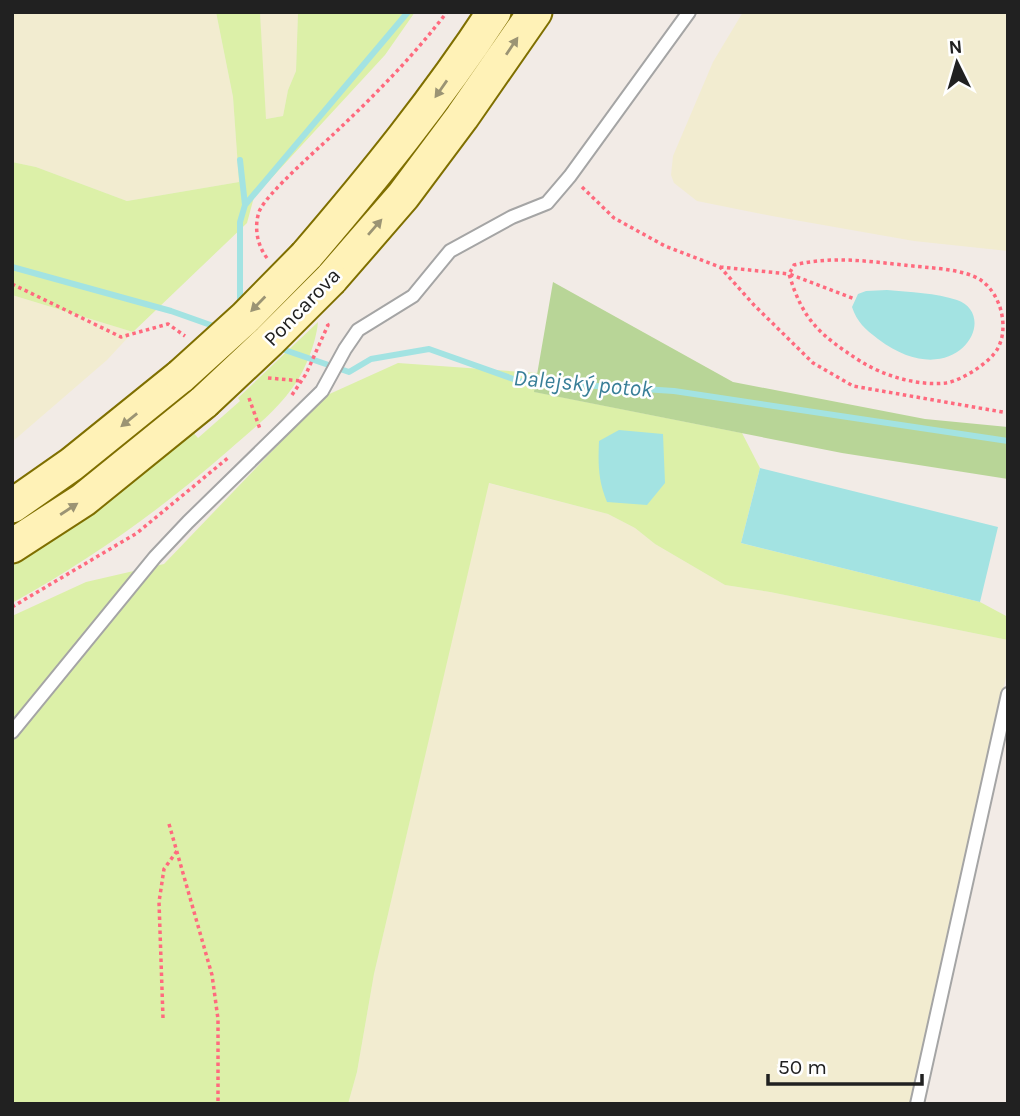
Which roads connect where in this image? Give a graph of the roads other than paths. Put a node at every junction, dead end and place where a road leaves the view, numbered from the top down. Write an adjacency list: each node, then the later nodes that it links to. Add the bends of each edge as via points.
1 (494, 12): 4 (main road, Poncarova, one-way to 4, bridge, via 376,175 306,256 181,376)
2 (535, 12): 5 (main road, Poncarova, one-way to 2, bridge, via 83,500 204,402 331,279 418,176)
3 (689, 12): 7 (lane, via 547,203 450,251 413,296 358,330 321,391 155,557)
4 (12, 506)
5 (12, 546)
6 (1008, 694): 8 (lane)
7 (12, 732)
8 (917, 1104)

